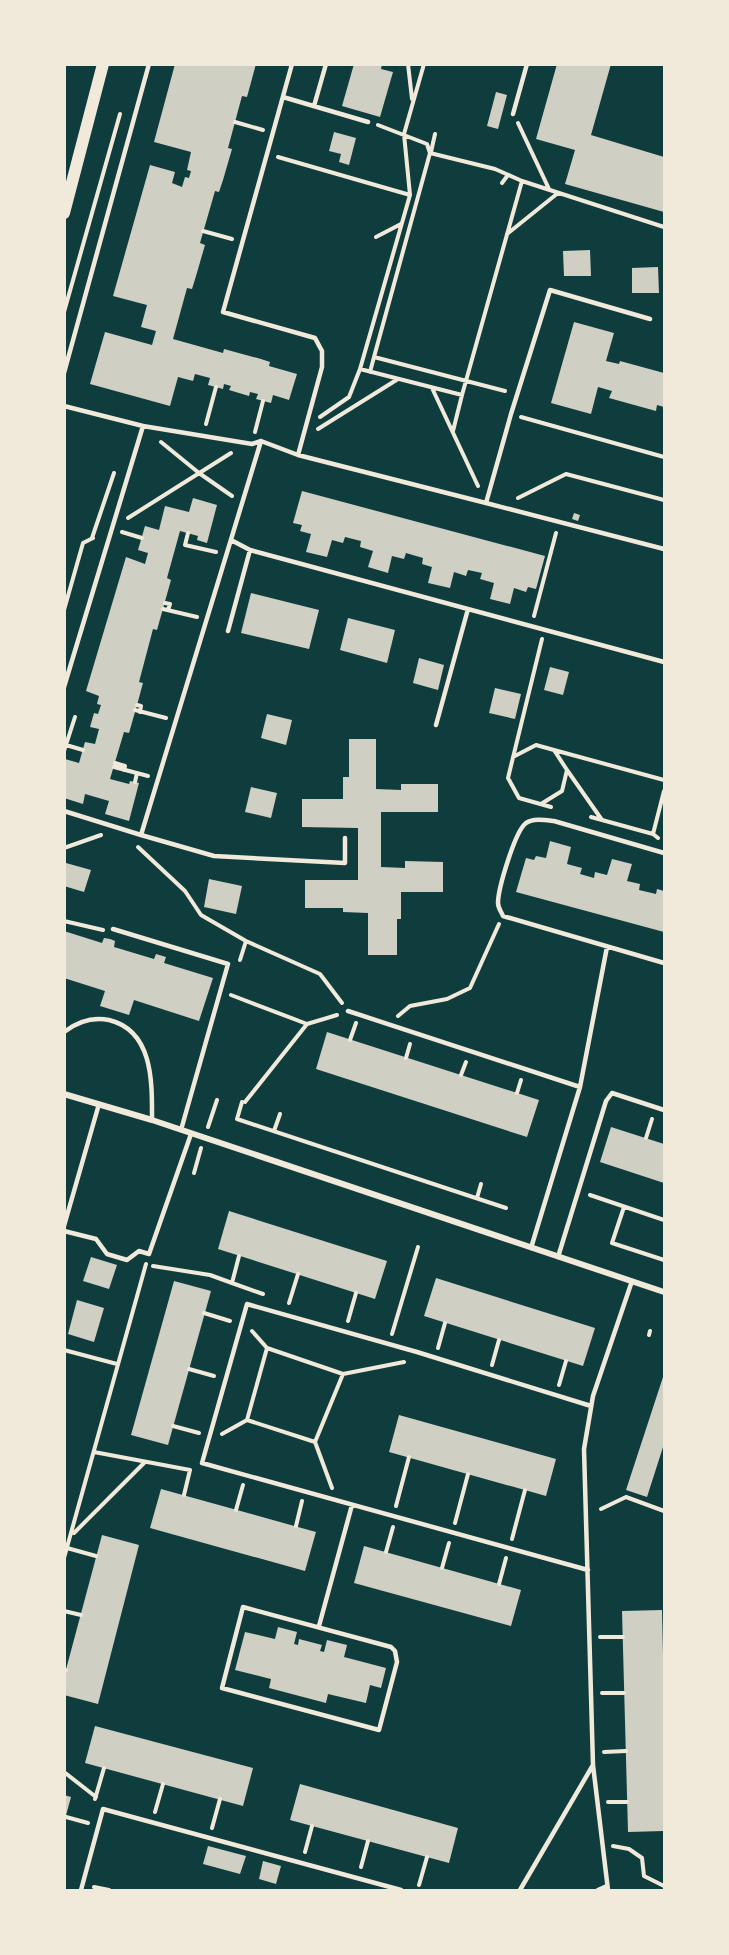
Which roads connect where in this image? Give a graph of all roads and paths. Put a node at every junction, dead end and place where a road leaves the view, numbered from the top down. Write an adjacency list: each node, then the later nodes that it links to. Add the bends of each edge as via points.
1 (103, 64): 26 (main road)
2 (149, 64): 38 (lane)
3 (292, 64): 8 (lane)
4 (326, 64): 10 (lane)
5 (408, 64): 9 (path)
6 (424, 64): 9 (path)
7 (526, 64): 12 (lane)
8 (283, 97): 10 (lane); 15 (lane)
9 (413, 103): 16 (path)
10 (314, 106): 14 (lane)
11 (122, 110): 33 (path)
12 (513, 114): 23 (path)
13 (235, 122): 15 (path)
14 (368, 122): 16 (path)
15 (273, 132): 19 (lane)
16 (404, 134): 18 (path, via 427,144); 25 (path)
17 (435, 134): 18 (path)
18 (430, 153): 20 (path); 35 (path)
19 (267, 154): 25 (path); 32 (lane)
20 (508, 175): 21 (path); 22 (path)
21 (522, 181): 23 (path); 30 (path)
22 (502, 183)
23 (550, 190): 24 (path)
24 (558, 193): 28 (path); 30 (path)
25 (410, 195): 27 (path)
26 (64, 213)
27 (402, 223): 31 (path); 36 (path)
28 (664, 227)
29 (203, 231): 32 (path)
30 (507, 235): 40 (path)
31 (376, 237)
32 (243, 242): 49 (lane, via 223,312 315,338 322,351 322,367)
33 (64, 312)
34 (650, 320): 43 (lane, via 550,290)
35 (374, 357): 37 (path); 40 (path)
36 (360, 369): 37 (path); 49 (path, via 349,397)
37 (370, 372): 39 (path)
38 (64, 373)
39 (399, 379): 42 (path); 52 (path)
40 (466, 381): 43 (path); 44 (path)
41 (216, 387): 51 (path)
42 (432, 388): 44 (path); 50 (path)
43 (518, 394): 47 (lane)
44 (462, 395): 50 (path)
45 (263, 401): 54 (path)
46 (64, 406): 48 (lane)
47 (511, 414): 56 (path); 61 (lane)
48 (142, 426): 51 (lane); 58 (path); 64 (lane)
49 (306, 427): 52 (lane)
50 (453, 431): 61 (path)
51 (202, 436): 54 (lane)
52 (303, 438): 55 (lane)
53 (261, 441): 54 (lane); 55 (lane); 60 (lane)
54 (249, 444): 58 (path)
55 (298, 455): 61 (lane)
56 (664, 457)
57 (115, 470): 66 (path)
58 (199, 473): 60 (path); 64 (path)
59 (664, 500): 62 (path, via 566,474)
60 (242, 503): 68 (lane)
61 (486, 503): 62 (lane)
62 (502, 507): 63 (lane)
63 (560, 521): 69 (lane); 76 (path)
64 (111, 529): 66 (path); 67 (path); 80 (lane)
65 (188, 533): 71 (path, via 185,545)
66 (92, 538): 74 (path, via 83,543)
67 (142, 538)
68 (231, 540): 70 (lane); 71 (lane)
69 (664, 549)
70 (250, 550): 73 (lane); 77 (lane)
71 (226, 555): 75 (lane)
72 (165, 603): 75 (path, via 170,604 165,609)
73 (468, 609): 76 (lane); 84 (lane)
74 (64, 610)
75 (207, 620): 83 (lane)
76 (531, 626): 78 (lane)
77 (228, 630)
78 (545, 630): 79 (lane); 89 (path)
79 (664, 662)
80 (64, 687)
81 (137, 705): 83 (path, via 141,706 137,711)
82 (75, 717): 85 (path)
83 (176, 721): 93 (lane)
84 (436, 725)
85 (66, 745): 86 (path); 88 (path)
86 (83, 750)
87 (554, 750): 89 (path, via 536,745); 91 (path); 94 (path)
88 (64, 751)
89 (513, 758): 91 (path, via 508,778 519,798 541,804 562,791)
90 (115, 765): 92 (path)
91 (567, 770): 98 (path)
92 (137, 774): 93 (path); 95 (path)
93 (158, 779): 101 (lane)
94 (664, 780)
95 (135, 782)
96 (664, 791): 100 (path)
97 (64, 812): 99 (lane)
98 (602, 820)
99 (116, 828): 101 (lane); 103 (path); 111 (path, via 185,891 201,915 246,941 320,974)
100 (653, 834)
101 (141, 835): 102 (lane, via 214,856 345,863)
102 (345, 838)
103 (64, 848)
104 (664, 853): 105 (lane, via 554,821 526,823 513,844 500,893 498,906)
105 (503, 915): 108 (lane); 113 (path, via 470,988 447,999 410,1006)
106 (64, 921): 107 (path)
107 (113, 930): 124 (lane, via 228,964)
108 (607, 947): 109 (lane); 115 (lane)
109 (664, 963)
110 (231, 995): 112 (path)
111 (348, 1011): 112 (path); 113 (lane)
112 (307, 1024): 125 (path, via 243,1102 237,1119)
113 (389, 1024): 115 (lane)
114 (64, 1032): 122 (lane, via 83,1022 102,1019 118,1023 136,1037 143,1046 150,1072)
115 (580, 1087): 139 (lane)
116 (64, 1094): 118 (street)
117 (217, 1100): 123 (path)
118 (99, 1104): 122 (street); 136 (lane)
119 (664, 1110): 142 (lane, via 612,1094 606,1101)
120 (280, 1114): 125 (path)
121 (659, 1117): 127 (path, via 653,1115)
122 (152, 1120): 124 (street)
123 (208, 1128)
124 (181, 1130): 126 (street)
125 (274, 1131): 132 (path)
126 (191, 1134): 139 (street); 140 (lane)
127 (646, 1138)
128 (202, 1147): 129 (path)
129 (194, 1173)
130 (482, 1184): 132 (path)
131 (588, 1195): 133 (path)
132 (477, 1198): 134 (path)
133 (624, 1206): 135 (path); 143 (path, via 612,1243)
134 (506, 1208)
135 (664, 1220)
136 (64, 1226)
137 (64, 1231): 140 (lane, via 96,1239 107,1254 127,1260 139,1251)
138 (418, 1247): 154 (path)
139 (531, 1248): 142 (street)
140 (149, 1254): 144 (path)
141 (239, 1256): 144 (path, via 232,1283 210,1275)
142 (558, 1257): 146 (street)
143 (664, 1260)
144 (146, 1265): 161 (path)
145 (298, 1274): 149 (path)
146 (632, 1281): 147 (street); 167 (lane)
147 (664, 1292)
148 (356, 1293): 151 (path)
149 (289, 1303)
150 (204, 1313): 153 (path)
151 (348, 1322)
152 (446, 1323): 157 (path)
153 (241, 1324): 156 (path); 159 (lane, via 247,1304); 165 (lane)
154 (391, 1335)
155 (499, 1340): 162 (path)
156 (267, 1348): 164 (path); 168 (path)
157 (438, 1349)
158 (64, 1350): 161 (path)
159 (417, 1352): 164 (path, via 415,1359); 167 (lane)
160 (566, 1361): 166 (path)
161 (117, 1364): 172 (path)
162 (492, 1366)
163 (189, 1369): 165 (path)
164 (343, 1374): 171 (path)
165 (226, 1379): 170 (lane)
166 (558, 1386)
167 (591, 1406): 198 (lane, via 584,1456)
168 (247, 1420): 170 (path, via 216,1438); 171 (path)
169 (173, 1426): 170 (path)
170 (210, 1436): 181 (lane, via 202,1463)
171 (315, 1442): 177 (path)
172 (94, 1452): 174 (path); 189 (path)
173 (409, 1457): 182 (path)
174 (146, 1462): 179 (path, via 190,1470); 189 (path)
175 (468, 1474): 186 (path)
176 (243, 1485): 184 (path)
177 (332, 1488)
178 (525, 1490): 190 (path)
179 (184, 1495)
180 (302, 1501): 187 (path)
181 (352, 1505): 198 (lane); 202 (lane)
182 (396, 1507)
183 (601, 1509): 185 (path, via 626,1497)
184 (236, 1510)
185 (664, 1510)
186 (454, 1523)
187 (296, 1526)
188 (393, 1526): 193 (path)
189 (72, 1534): 192 (path)
190 (512, 1539)
191 (449, 1542): 197 (path)
192 (67, 1548): 194 (path); 195 (path)
193 (386, 1552)
194 (96, 1556)
195 (64, 1558)
196 (506, 1558): 199 (path)
197 (442, 1568)
198 (588, 1570): 209 (lane)
199 (499, 1584)
200 (64, 1611): 201 (path)
201 (81, 1615)
202 (319, 1626): 202 (lane, via 395,1651 397,1662 379,1730 222,1688 243,1606)
203 (600, 1637): 204 (path)
204 (623, 1637)
205 (601, 1693): 206 (path)
206 (624, 1693)
207 (626, 1751): 208 (path)
208 (603, 1752)
209 (593, 1765): 228 (lane); 231 (lane)
210 (104, 1768): 211 (path, via 96,1797)
211 (64, 1772)
212 (163, 1784): 216 (path)
213 (220, 1799): 220 (path)
214 (607, 1802): 215 (path)
215 (627, 1802)
216 (155, 1813)
217 (66, 1817): 218 (path)
218 (89, 1823)
219 (312, 1826): 223 (path)
220 (212, 1828)
221 (368, 1841): 225 (path)
222 (613, 1846): 227 (path, via 629,1849 642,1858 644,1876)
223 (305, 1854)
224 (427, 1857): 226 (path)
225 (361, 1869)
226 (419, 1885)
227 (664, 1886)
228 (608, 1888): 232 (lane)
229 (81, 1890): 230 (lane, via 103,1809)
230 (401, 1890)
231 (520, 1890)
232 (597, 1890)

